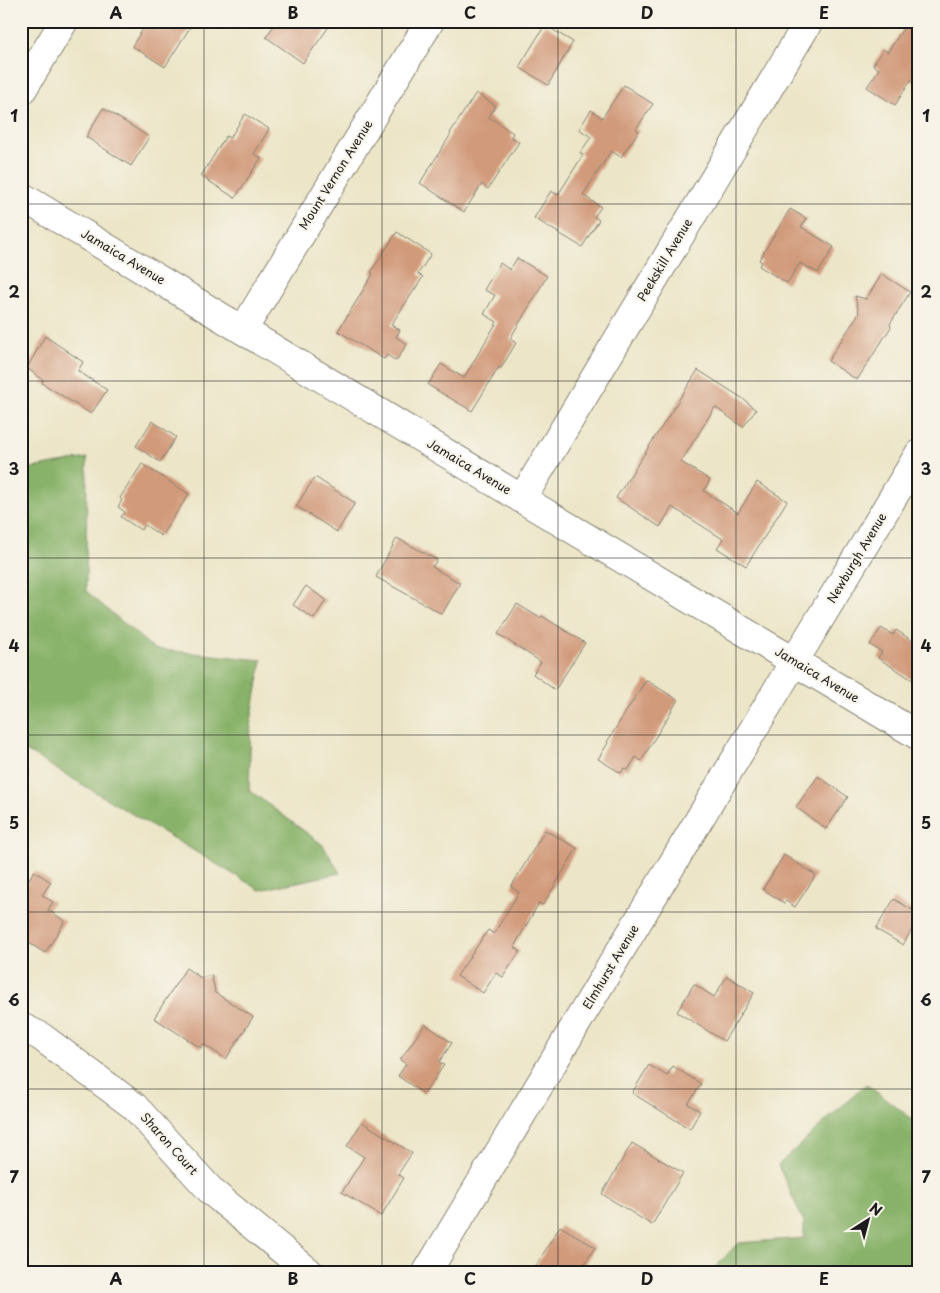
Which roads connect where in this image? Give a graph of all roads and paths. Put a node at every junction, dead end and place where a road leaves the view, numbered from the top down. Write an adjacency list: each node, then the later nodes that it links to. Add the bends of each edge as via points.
1 (64, 21): 4 (street)
2 (430, 21): 6 (street, Mount Vernon Avenue)
3 (809, 21): 8 (street, Peekskill Avenue)
4 (21, 92)
5 (21, 196): 6 (street, Jamaica Avenue)
6 (243, 330): 8 (street, Jamaica Avenue)
7 (919, 454): 9 (street, Newburgh Avenue)
8 (522, 499): 9 (street, Jamaica Avenue)
9 (794, 662): 10 (street, Jamaica Avenue); 13 (street, Elmhurst Avenue)
10 (919, 736)
11 (21, 1027): 12 (street, Sharon Court, via 40,1036 134,1106 212,1192)
12 (309, 1272)
13 (427, 1272)

